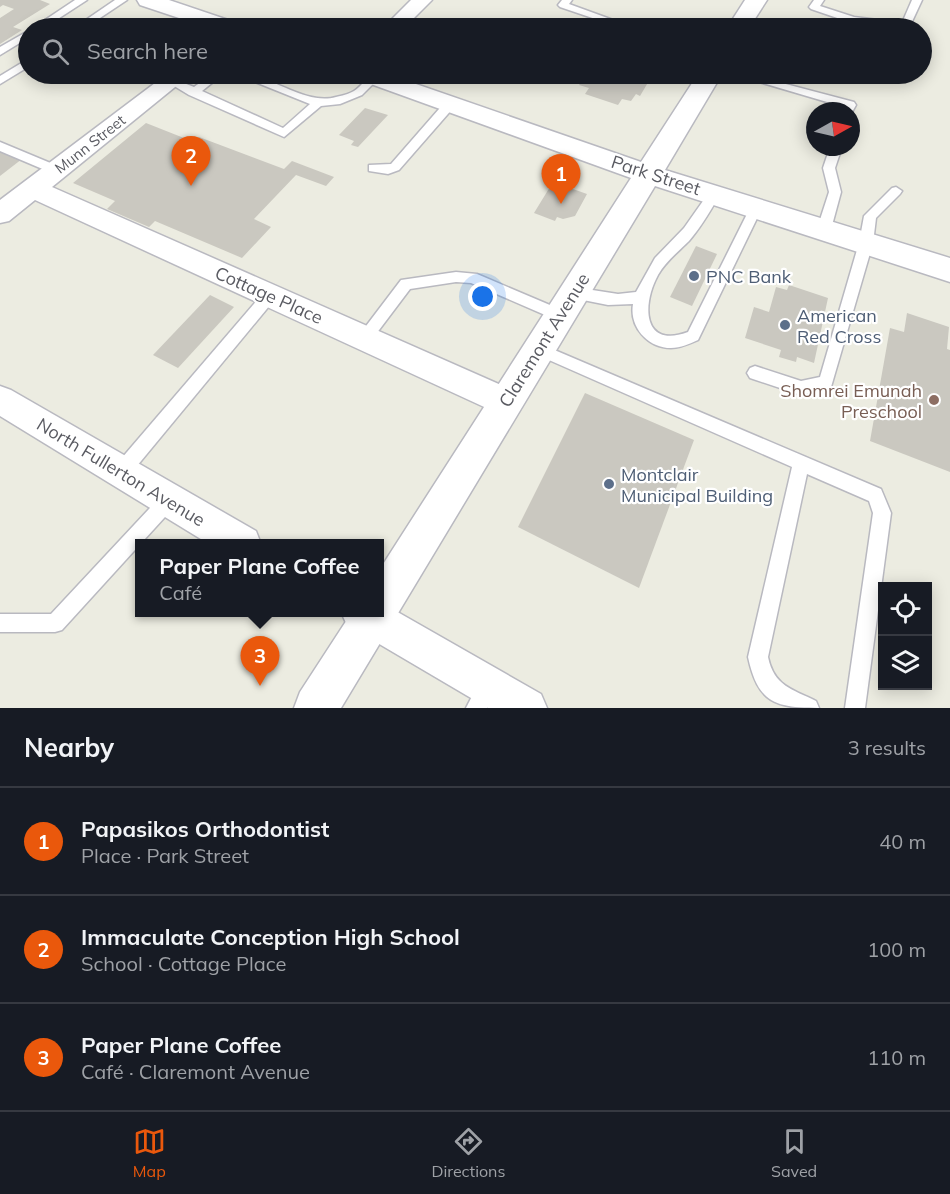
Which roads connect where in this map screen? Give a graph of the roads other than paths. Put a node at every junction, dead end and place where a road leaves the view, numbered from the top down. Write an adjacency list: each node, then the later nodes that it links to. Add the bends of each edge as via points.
1 (82, 0): 9 (lane)
2 (122, 0): 10 (lane)
3 (422, 0): 12 (street)
4 (567, 0): 13 (lane, via 563,5)
5 (753, 0): 14 (street)
6 (819, 0): 15 (lane, via 814,7)
7 (917, 0): 16 (lane)
8 (152, 1): 11 (street)
9 (54, 18)
10 (94, 18)
11 (200, 18)
12 (403, 18)
13 (601, 18)
14 (743, 18)
15 (846, 18)
16 (909, 18)
17 (18, 40): 18 (lane)
18 (0, 52)
19 (18, 69): 20 (lane)
20 (0, 81)
21 (178, 84): 34 (street, Munn Street)
22 (185, 84): 29 (lane, via 284,133)
23 (270, 84): 29 (lane)
24 (364, 84): 29 (lane, via 358,93)
25 (395, 84): 30 (street, Park Street)
26 (704, 84): 35 (street, Claremont Avenue)
27 (773, 84): 28 (lane)
28 (839, 102)
29 (318, 103)
30 (450, 104): 33 (lane, via 395,167); 35 (street, Park Street)
31 (0, 146): 34 (lane)
32 (833, 156): 41 (lane, via 829,168 835,192)
33 (373, 168)
34 (56, 170): 36 (street, Munn Street)
35 (647, 174): 38 (street, Park Street); 46 (street, Claremont Avenue)
36 (32, 188): 40 (street, Munn Street); 44 (street, Cottage Place)
37 (896, 191): 42 (lane, via 870,216)
38 (714, 194): 39 (street, Park Street); 45 (lane, via 685,237 668,250 653,270)
39 (756, 207): 41 (street, Park Street); 45 (lane, via 693,336 683,342 667,343 649,334 640,318)
40 (0, 214)
41 (824, 229): 42 (street, Park Street)
42 (866, 243): 43 (street, Park Street); 49 (lane, via 826,382 801,388)
43 (950, 270)
44 (270, 295): 47 (street, Cottage Place); 53 (lane)
45 (643, 295): 46 (lane, via 627,300)
46 (566, 304): 47 (lane, via 472,278 429,280 406,284); 48 (street, Claremont Avenue)
47 (365, 338): 51 (street, Cottage Place)
48 (538, 349): 51 (street, Claremont Avenue); 52 (lane)
49 (755, 373)
50 (0, 400): 53 (street, North Fullerton Avenue)
51 (506, 402): 56 (street, Claremont Avenue)
52 (801, 463): 63 (lane, via 758,657 762,676 772,690); 64 (lane, via 875,495 882,513)
53 (122, 472): 54 (street, North Fullerton Avenue)
54 (168, 500): 55 (street, North Fullerton Avenue); 59 (lane, via 55,623)
55 (236, 539)
56 (384, 594)
57 (370, 617): 61 (street, Claremont Avenue)
58 (377, 617): 60 (street)
59 (0, 623)
60 (482, 697): 62 (street)
61 (316, 708)
62 (527, 708)
63 (809, 708)
64 (855, 708)

